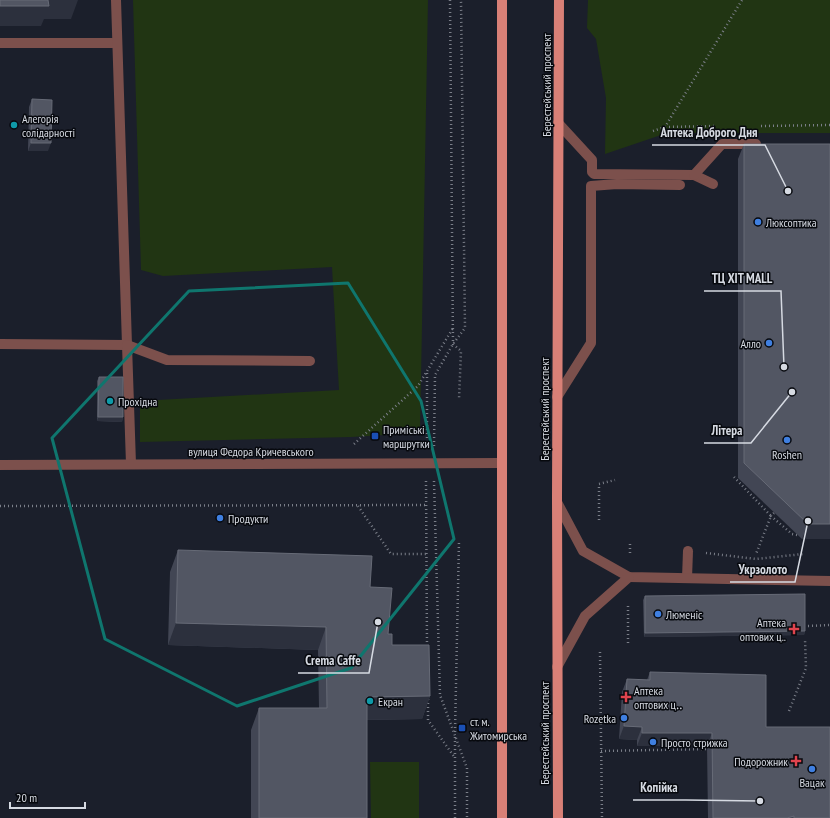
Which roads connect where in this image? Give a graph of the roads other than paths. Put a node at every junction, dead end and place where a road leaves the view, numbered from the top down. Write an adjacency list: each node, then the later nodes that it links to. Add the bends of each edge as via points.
1 (116, 0): 5 (street)
2 (502, 0): 15 (main road)
3 (559, 0): 6 (main road, Берестейський проспект)
4 (0, 43): 5 (street)
5 (117, 43): 12 (street)
6 (558, 123): 8 (street, via 592,160 592,173 618,176); 14 (main road, Берестейський проспект)
7 (768, 144): 8 (street, via 722,144)
8 (694, 176): 9 (street)
9 (712, 184)
10 (680, 185): 14 (street, via 591,186 591,343)
11 (0, 344): 12 (street)
12 (128, 345): 13 (street, via 167,360); 16 (street)
13 (310, 360)
14 (557, 397): 18 (main road, Берестейський проспект)
15 (502, 463): 16 (street, вулиця Федора Кричевського); 24 (main road)
16 (131, 464): 17 (street, вулиця Федора Кричевського)
17 (0, 465)
18 (557, 502): 20 (street, via 583,551); 23 (main road, Берестейський проспект)
19 (688, 551): 21 (street)
20 (629, 576): 21 (street); 23 (street, via 585,616)
21 (687, 578): 22 (street)
22 (830, 581)
23 (557, 667): 25 (main road, Берестейський проспект)
24 (502, 818)
25 (558, 818)

